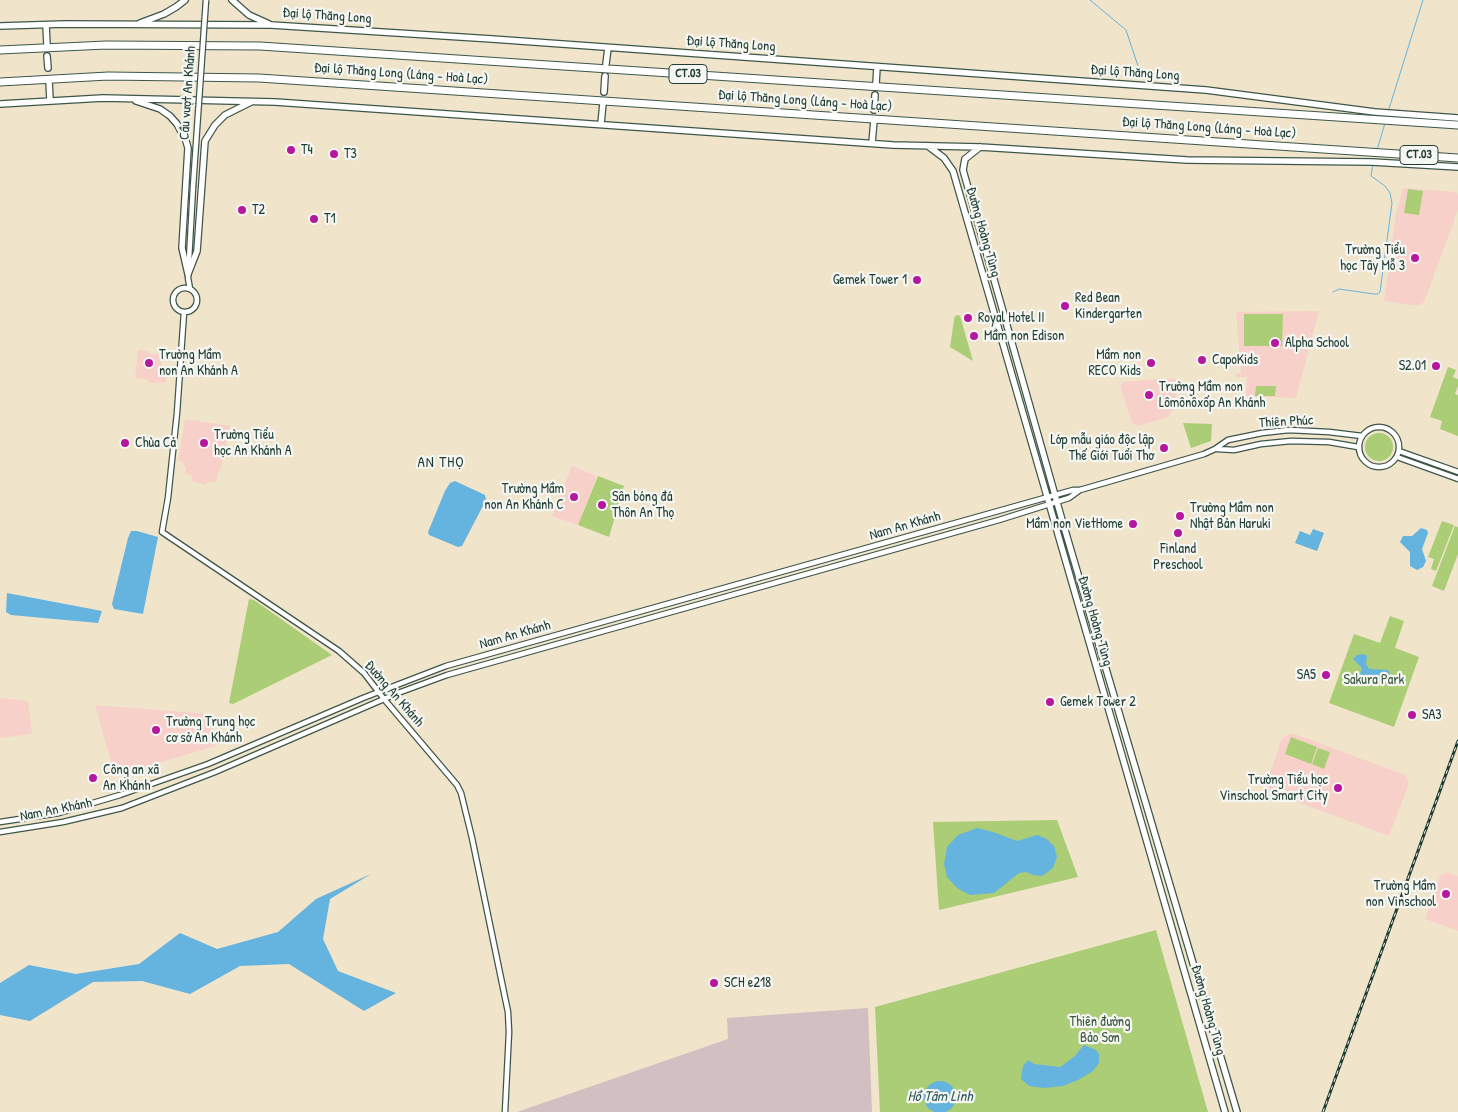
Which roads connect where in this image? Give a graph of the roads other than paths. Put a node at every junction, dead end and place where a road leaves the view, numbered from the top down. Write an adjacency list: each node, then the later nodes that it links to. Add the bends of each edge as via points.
1 (184, 0): 5 (main road, via 164,14)
2 (206, 0): 36 (street, Cầu vượt An Khánh, bridge)
3 (232, 0): 6 (main road, via 249,15)
4 (46, 25): 5 (main road, Đại lộ Thăng Long); 7 (main road, Đại lộ Thăng Long); 8 (main road)
5 (137, 25): 6 (main road, Đại lộ Thăng Long)
6 (271, 25): 9 (main road, Đại lộ Thăng Long)
7 (0, 26)
8 (47, 46)
9 (608, 48): 12 (main road); 13 (main road, Đại lộ Thăng Long)
10 (0, 50): 30 (highway, Đại lộ Thăng Long (Láng - Hoà Lạc) / CT.03, via 106,45 260,46)
11 (47, 56): 14 (main road)
12 (606, 64)
13 (877, 67): 18 (main road); 27 (main road, Đại lộ Thăng Long, via 1206,90 1400,115)
14 (48, 68)
15 (605, 76): 19 (main road)
16 (49, 81): 22 (main road)
17 (0, 82): 34 (highway, Đại lộ Thăng Long (Láng - Hoà Lạc) / CT.03, via 108,76 259,78)
18 (876, 84)
19 (604, 92)
20 (875, 95): 26 (main road)
21 (129, 98): 22 (main road); 23 (main road); 36 (main road, via 170,116 186,141 182,248)
22 (50, 100): 25 (main road)
23 (253, 101): 29 (main road); 36 (main road, via 225,115 205,142 198,251)
24 (603, 102): 29 (main road)
25 (0, 104)
26 (874, 110)
27 (1458, 118)
28 (874, 120): 31 (main road)
29 (601, 124): 31 (main road)
30 (1458, 126)
31 (872, 143): 32 (main road)
32 (928, 146): 33 (main road); 49 (main road, Đường Hoàng Tùng, via 944,158 953,172)
33 (980, 147): 35 (main road, via 1187,160 1363,162); 48 (main road, Đường Hoàng Tùng, via 965,159 963,170)
34 (1458, 158)
35 (1458, 167)
36 (188, 276): 37 (street); 38 (street)
37 (183, 288): 38 (street); 39 (street, via 176,292 173,300 174,307)
38 (190, 289): 39 (street, via 197,296 197,303 194,309)
39 (184, 312): 56 (street, Đường An Khánh, via 177,412 162,532 339,651 364,673)
40 (1362, 436): 41 (street); 42 (street, Thiên Phúc, via 1289,430 1228,440); 43 (street, via 1374,427 1386,428 1398,439)
41 (1358, 447): 42 (street, Thiên Phúc, via 1291,441 1234,450); 44 (street, via 1365,462 1375,467 1387,466)
42 (1216, 449): 47 (street, Thiên Phúc)
43 (1399, 450): 44 (street); 45 (street)
44 (1397, 456): 46 (street)
45 (1458, 472)
46 (1458, 479)
47 (1080, 490): 48 (street, Thiên Phúc); 50 (street, Thiên Phúc)
48 (1056, 495): 49 (street, Thiên Phúc); 50 (main road, Đường Hoàng Tùng)
49 (1047, 498): 51 (main road, Đường Hoàng Tùng); 52 (street, Nam An Khánh)
50 (1058, 502): 51 (street, Thiên Phúc); 60 (main road, Đường Hoàng Tùng)
51 (1049, 504): 53 (street, Nam An Khánh); 61 (main road, Đường Hoàng Tùng)
52 (976, 517): 53 (street); 54 (street, Nam An Khánh)
53 (979, 526): 55 (street, Nam An Khánh)
54 (596, 624): 55 (street); 56 (street, Nam An Khánh, via 446,666)
55 (597, 633): 57 (street, Nam An Khánh, via 447,675)
56 (379, 692): 57 (street, Đường An Khánh); 58 (street, Nam An Khánh, via 208,764 120,796 59,813)
57 (384, 699): 59 (street, Nam An Khánh, via 122,808); 62 (street, Đường An Khánh, via 450,776 460,793 508,1012)
58 (0, 822)
59 (0, 832)
60 (1214, 1033): 61 (main road); 64 (main road, Đường Hoàng Tùng)
61 (1203, 1037): 63 (main road, Đường Hoàng Tùng)
62 (505, 1112)
63 (1225, 1112)
64 (1237, 1112)

